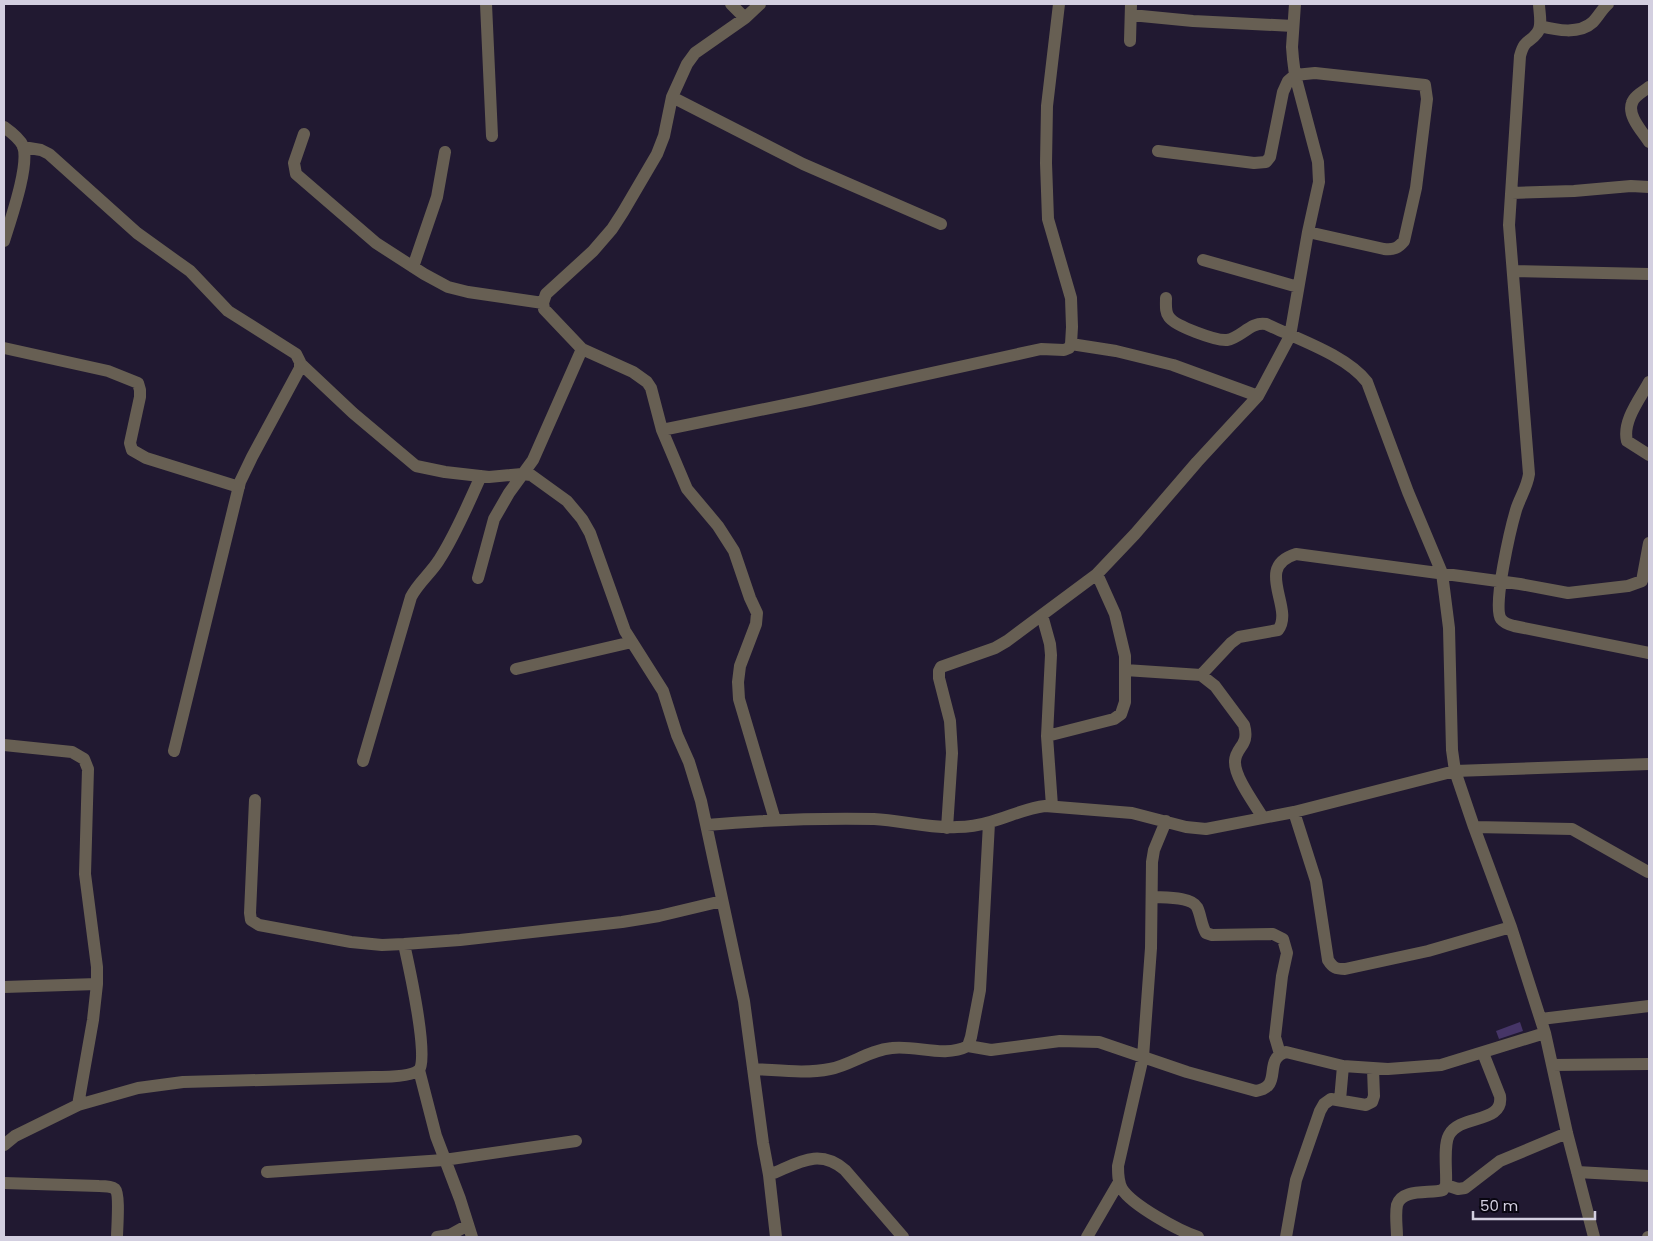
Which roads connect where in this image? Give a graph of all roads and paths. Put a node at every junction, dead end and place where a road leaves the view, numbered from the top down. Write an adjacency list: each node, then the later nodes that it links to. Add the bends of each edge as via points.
1 (486, 4): 18 (street)
2 (731, 4): 9 (street)
3 (760, 4): 9 (street)
4 (1060, 4): 36 (street, via 1047,106 1048,219 1070,292)
5 (1294, 4): 10 (street)
6 (1539, 4): 11 (street)
7 (1608, 4): 11 (street, via 1593,22 1582,28 1565,31)
8 (1131, 9): 10 (street, via 1193,21); 12 (street)
9 (745, 18): 15 (street, via 695,53)
10 (1293, 26): 13 (street)
11 (1540, 26): 24 (street, via 1538,33 1525,42 1520,56)
12 (1130, 41)
13 (1295, 75): 21 (street, via 1283,92 1270,157 1266,162 1254,164); 26 (street, via 1319,171); 26 (street, via 1315,73 1418,83 1425,84 1426,90 1416,188 1400,247 1384,249)
14 (1649, 87): 19 (street, via 1632,103 1631,115)
15 (672, 97): 25 (street, via 803,164); 34 (street, via 657,154 623,212 593,251 546,294)
16 (4, 127): 20 (street)
17 (304, 134): 29 (street, via 294,163 296,174 376,243)
18 (492, 136)
19 (1649, 142)
20 (23, 147): 27 (street, via 25,168); 39 (street, via 49,154 137,233 190,270 223,306 291,350)
21 (1158, 151)
22 (445, 152): 29 (street, via 437,197)
23 (1649, 187): 24 (street)
24 (1512, 193): 30 (street, via 1509,224)
25 (941, 224)
26 (1308, 232): 32 (street)
27 (4, 241)
28 (1203, 260): 32 (street)
29 (412, 268): 34 (street, via 468,292)
30 (1513, 271): 31 (street); 51 (street, via 1529,474 1515,513)
31 (1649, 274)
32 (1298, 287): 35 (street)
33 (1166, 298): 35 (street, via 1168,317 1216,340 1231,339 1262,323)
34 (543, 303): 38 (street, via 544,309)
35 (1290, 336): 41 (street); 48 (street, via 1345,363 1367,382)
36 (1071, 344): 41 (street, via 1173,364); 42 (street, via 1064,350 1041,349)
37 (4, 348): 46 (street, via 108,370 138,383 140,397 130,443 132,450 146,458)
38 (582, 348): 42 (street, via 634,372 647,382); 44 (street, via 533,460)
39 (301, 364): 45 (street, via 416,466); 46 (street)
40 (1649, 382): 43 (street, via 1625,432 1627,441)
41 (1258, 396): 49 (street, via 1136,534)
42 (662, 430): 68 (street, via 687,488 734,551 757,613 740,666 738,699)
43 (1649, 455)
44 (522, 474): 45 (street); 50 (street, via 494,519); 53 (street, via 536,478 555,491 582,519)
45 (481, 476): 61 (street, via 438,563 411,597)
46 (239, 486): 60 (street)
47 (1649, 543): 51 (street, via 1642,581 1635,584 1568,594)
48 (1442, 573): 51 (street); 57 (street, via 1296,554 1286,557 1280,562 1275,582 1283,615 1282,625 1278,630 1239,637); 63 (street, via 1449,628)
49 (1096, 574): 52 (street); 56 (street, via 1118,625)
50 (478, 578)
51 (1501, 581): 54 (street, via 1498,611 1507,624)
52 (1042, 616): 58 (street, via 1051,655); 73 (street, via 995,648 948,664 939,671 950,722 952,753)
53 (632, 642): 55 (street); 71 (street, via 663,691 689,762)
54 (1649, 653)
55 (516, 669)
56 (1125, 670): 57 (street); 58 (street, via 1125,702 1121,714 1114,719)
57 (1201, 675): 67 (street, via 1215,686 1244,725 1247,732 1245,742 1236,755 1237,774)
58 (1047, 736): 65 (street)
59 (4, 745): 79 (street, via 72,752 86,763 89,774 85,874)
60 (174, 751)
61 (363, 761)
62 (1649, 764): 63 (street)
63 (1455, 771): 66 (street); 72 (street)
64 (255, 800): 78 (street, via 251,920 259,925 344,941)
65 (1052, 806): 69 (street, via 1132,813); 70 (street, via 1032,808)
66 (1294, 812): 67 (street); 77 (street, via 1316,881 1328,960 1337,969 1428,951)
67 (1263, 818): 69 (street, via 1206,829)
68 (775, 820): 71 (street); 73 (street, via 873,819)
69 (1166, 821): 75 (street, via 1153,856)
70 (989, 823): 73 (street); 84 (street, via 980,990)
71 (707, 825): 76 (street)
72 (1474, 827): 74 (street, via 1572,829); 77 (street)
73 (948, 828)
74 (1648, 872)
75 (1152, 897): 86 (street, via 1193,901 1206,933 1212,935 1273,934 1282,939 1287,953 1275,1037); 87 (street)
76 (722, 901): 78 (street, via 622,922); 91 (street, via 742,992)
77 (1511, 927): 82 (street)
78 (404, 944): 93 (street, via 423,1054)
79 (97, 984): 80 (street); 95 (street)
80 (4, 987)
81 (1649, 1006): 82 (street)
82 (1541, 1019): 83 (street)
83 (1545, 1032): 85 (street); 89 (street)
84 (968, 1046): 87 (street, via 991,1050 1060,1041 1099,1042); 91 (street, via 948,1051 884,1049 830,1069)
85 (1482, 1053): 92 (street, via 1441,1065); 106 (street, via 1501,1103 1493,1114 1460,1124 1448,1136)
86 (1280, 1054): 87 (street, via 1269,1085 1256,1091); 90 (street, via 1286,1052)
87 (1143, 1057): 104 (street, via 1118,1166)
88 (1649, 1064): 89 (street)
89 (1552, 1065): 96 (street)
90 (1342, 1066): 92 (street); 94 (street)
91 (753, 1069): 102 (street)
92 (1373, 1069): 94 (street, via 1372,1102 1366,1105)
93 (419, 1070): 95 (street, via 402,1075 364,1078 162,1084); 99 (street)
94 (1340, 1100): 117 (street, via 1331,1100 1320,1111 1296,1180)
95 (78, 1105): 98 (street, via 15,1136)
96 (1567, 1133): 101 (street); 106 (street, via 1500,1161 1465,1188)
97 (576, 1141): 99 (street)
98 (4, 1145)
99 (444, 1160): 100 (street); 108 (street)
100 (267, 1172)
101 (1577, 1172): 103 (street); 119 (street)
102 (770, 1175): 112 (street); 113 (street, via 803,1161 826,1158 845,1170)
103 (1649, 1176)
104 (1119, 1182): 107 (street, via 1128,1196); 114 (street)
105 (4, 1183): 109 (street, via 113,1188 117,1192)
106 (1446, 1186): 118 (street, via 1437,1192 1405,1194 1400,1199)
107 (1172, 1224): 115 (street); 116 (street)
108 (468, 1225): 110 (street, via 450,1235); 111 (street)
109 (117, 1237)
110 (437, 1237)
111 (472, 1237)
112 (776, 1237)
113 (903, 1237)
114 (1087, 1237)
115 (1169, 1237)
116 (1198, 1237)
117 (1286, 1237)
118 (1397, 1237)
119 (1594, 1237)

